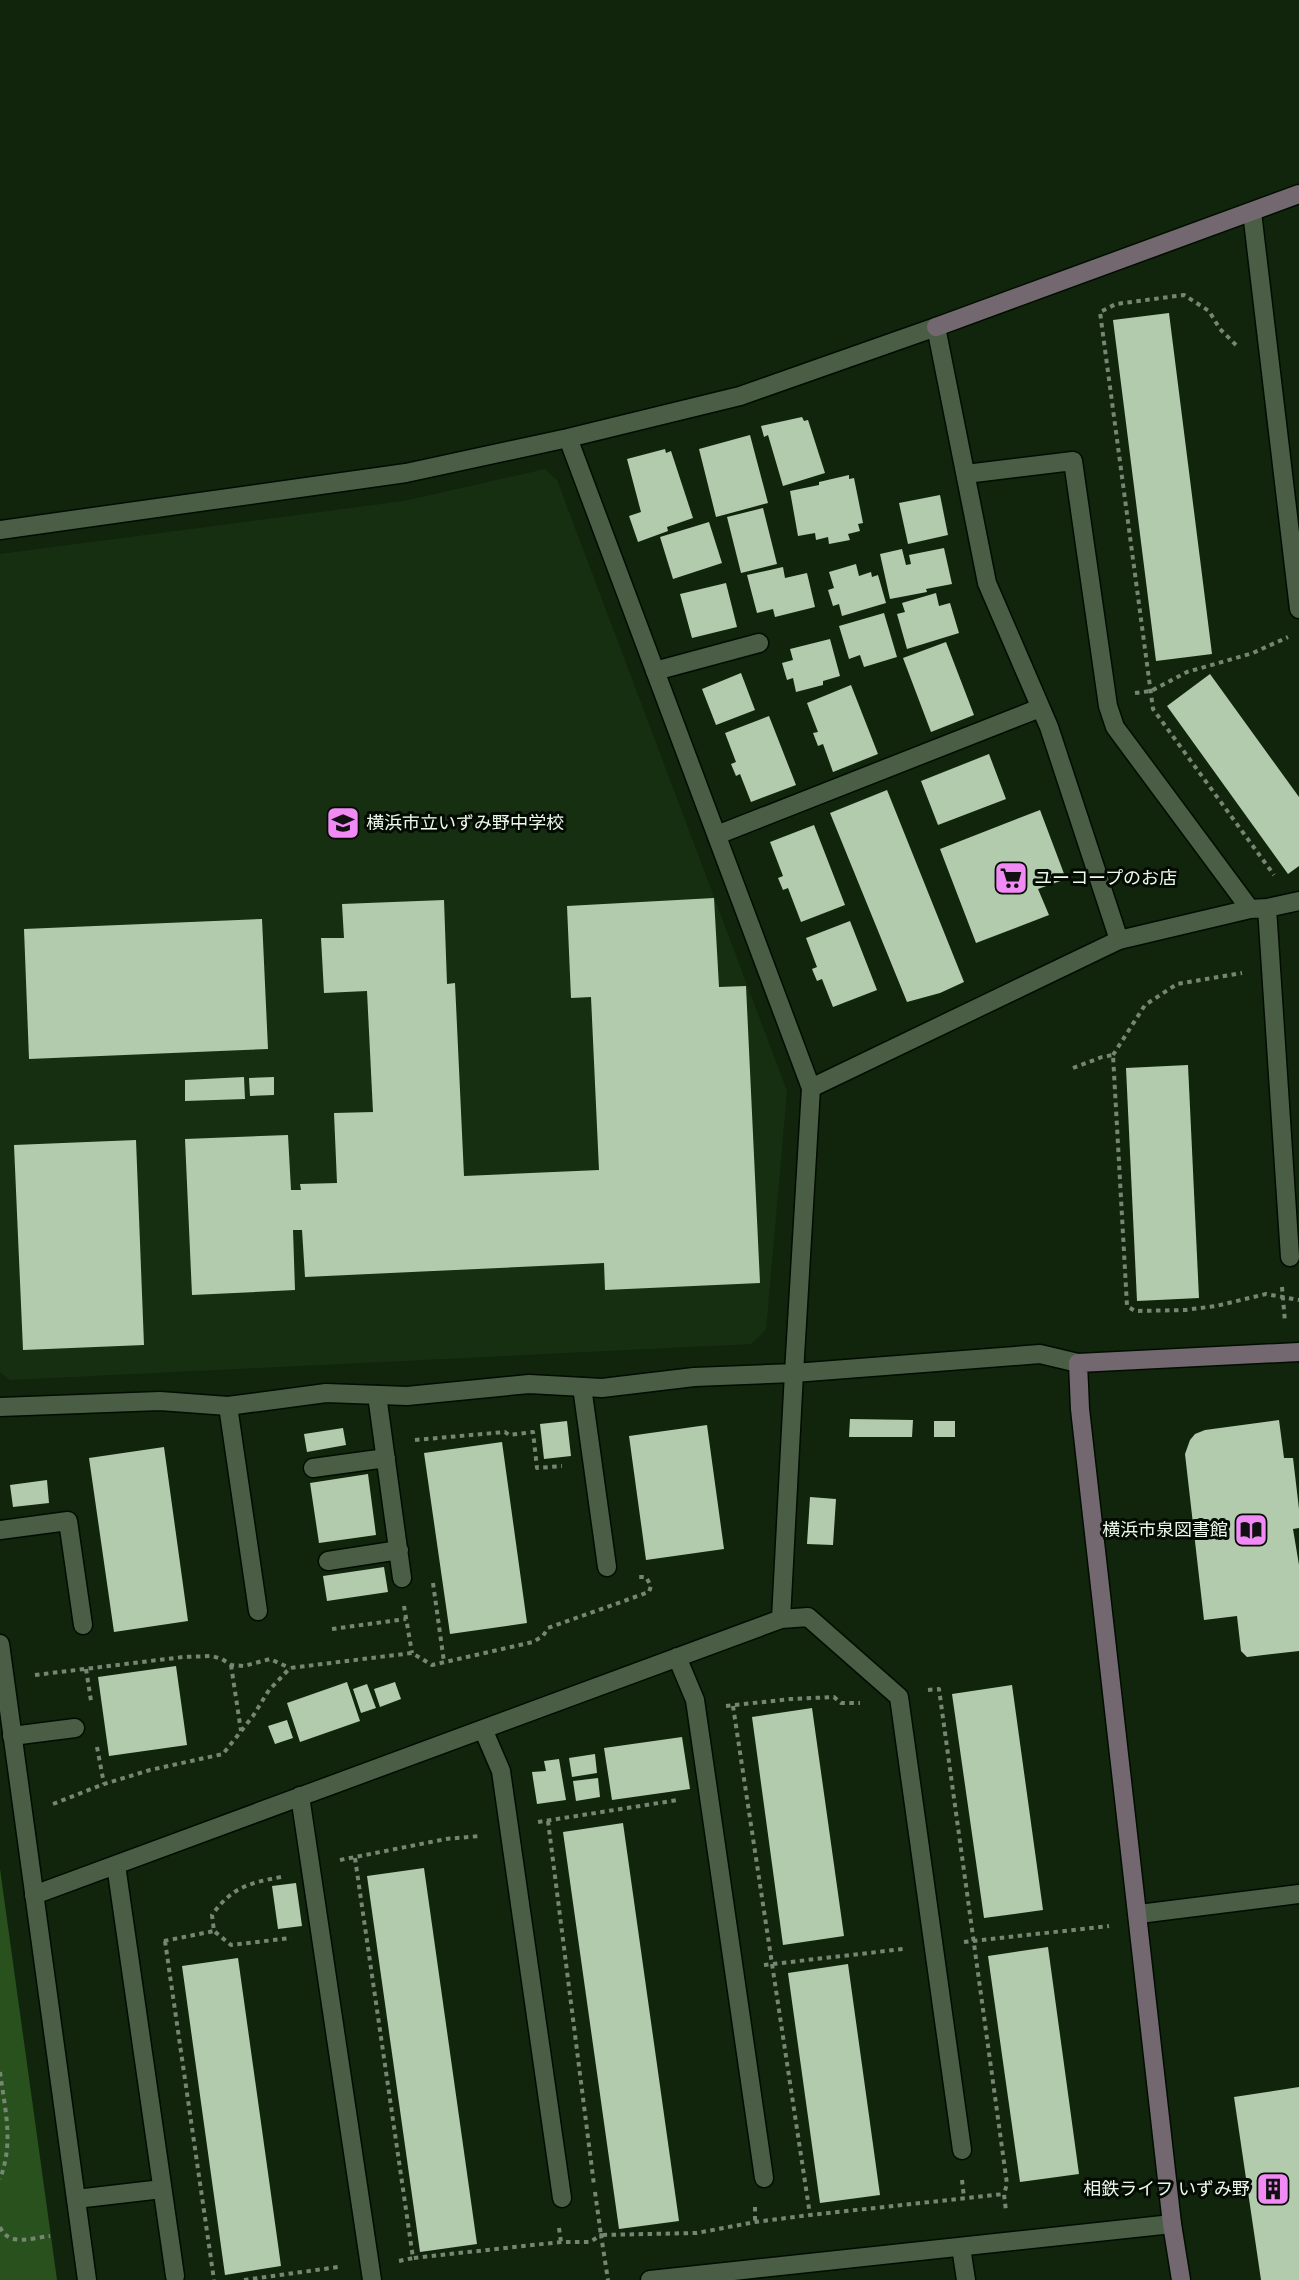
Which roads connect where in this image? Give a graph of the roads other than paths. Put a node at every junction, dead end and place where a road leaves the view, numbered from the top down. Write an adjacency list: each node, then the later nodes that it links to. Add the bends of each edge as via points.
1 (1299, 195): 2 (street)
2 (1252, 212): 3 (street); 7 (street)
3 (936, 327): 4 (street, via 740,396); 5 (street)
4 (568, 438): 6 (street, via 406,473); 9 (street)
5 (966, 474): 10 (street, via 987,583); 13 (street, via 1073,461 1108,706 1115,727)
6 (0, 530)
7 (1299, 609)
8 (759, 643): 9 (street)
9 (655, 671): 11 (street)
10 (1040, 708): 11 (street); 14 (street)
11 (717, 835): 15 (street)
12 (1299, 901): 13 (street)
13 (1259, 909): 14 (street); 16 (street, via 1272,970)
14 (1119, 940): 15 (street)
15 (811, 1088): 19 (street)
16 (1290, 1257)
17 (1293, 1352): 18 (street)
18 (1078, 1363): 19 (street, via 1040,1354); 43 (street)
19 (794, 1373): 20 (street); 32 (street)
20 (582, 1387): 21 (street, via 529,1384 407,1396); 29 (street)
21 (377, 1395): 22 (street, via 326,1393); 24 (street)
22 (228, 1406): 23 (street, via 160,1401); 31 (street)
23 (0, 1407)
24 (385, 1451): 25 (street); 27 (street)
25 (313, 1468)
26 (0, 1530): 33 (street, via 68,1521)
27 (399, 1550): 28 (street); 30 (street)
28 (328, 1561)
29 (607, 1567)
30 (402, 1578)
31 (258, 1611)
32 (781, 1618): 35 (street); 44 (street, via 808,1617 899,1697)
33 (83, 1625)
34 (0, 1644): 38 (street)
35 (677, 1657): 37 (street); 45 (street, via 694,1700)
36 (75, 1728): 38 (street)
37 (483, 1729): 39 (street); 47 (street, via 501,1771)
38 (12, 1736): 42 (street)
39 (300, 1796): 40 (street); 51 (street)
40 (116, 1865): 42 (street); 46 (street)
41 (1299, 1894): 43 (street)
42 (34, 1895): 48 (street)
43 (1138, 1914): 49 (street)
44 (962, 2150)
45 (764, 2178)
46 (162, 2189): 48 (street); 52 (street)
47 (562, 2198)
48 (76, 2199): 53 (street)
49 (1172, 2224): 50 (street); 56 (street)
50 (961, 2247): 54 (street); 55 (street)
51 (371, 2271)
52 (175, 2276)
53 (87, 2280)
54 (650, 2280)
55 (966, 2280)
56 (1181, 2280)

